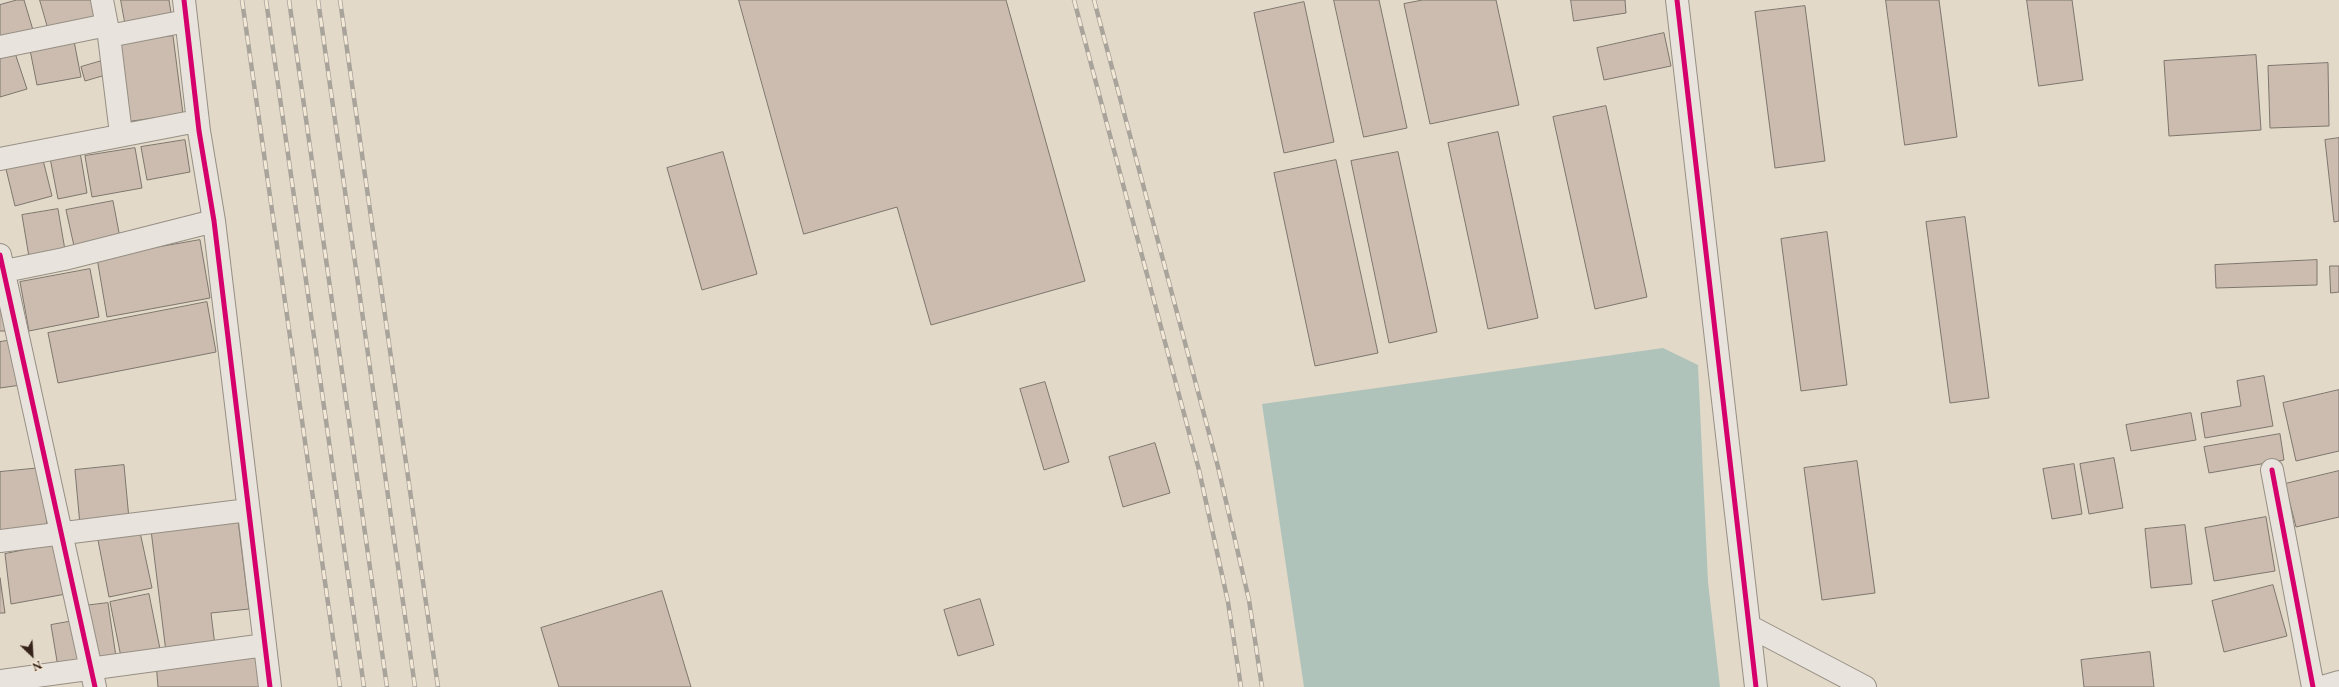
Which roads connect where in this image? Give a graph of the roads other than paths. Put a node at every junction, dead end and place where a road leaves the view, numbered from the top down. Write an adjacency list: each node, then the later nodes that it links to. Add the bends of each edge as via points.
1 (102, 0): 4 (street)
2 (1679, 0): 15 (street)
3 (185, 10): 4 (street); 6 (street)
4 (108, 30): 5 (street); 7 (street)
5 (0, 48)
6 (197, 121): 7 (street); 9 (street)
7 (121, 134): 8 (street)
8 (0, 158)
9 (214, 221): 10 (street, via 64,259); 12 (street)
10 (1, 266): 13 (street)
11 (2272, 470): 23 (street)
12 (248, 510): 13 (street); 16 (street)
13 (62, 533): 14 (street); 17 (street)
14 (0, 541)
15 (1749, 626): 21 (street); 22 (street)
16 (265, 645): 17 (street); 20 (street)
17 (93, 678): 18 (street)
18 (0, 681)
19 (2339, 682): 24 (street)
20 (270, 687)
21 (1756, 687)
22 (1865, 687)
23 (2313, 687)
24 (2322, 687)

